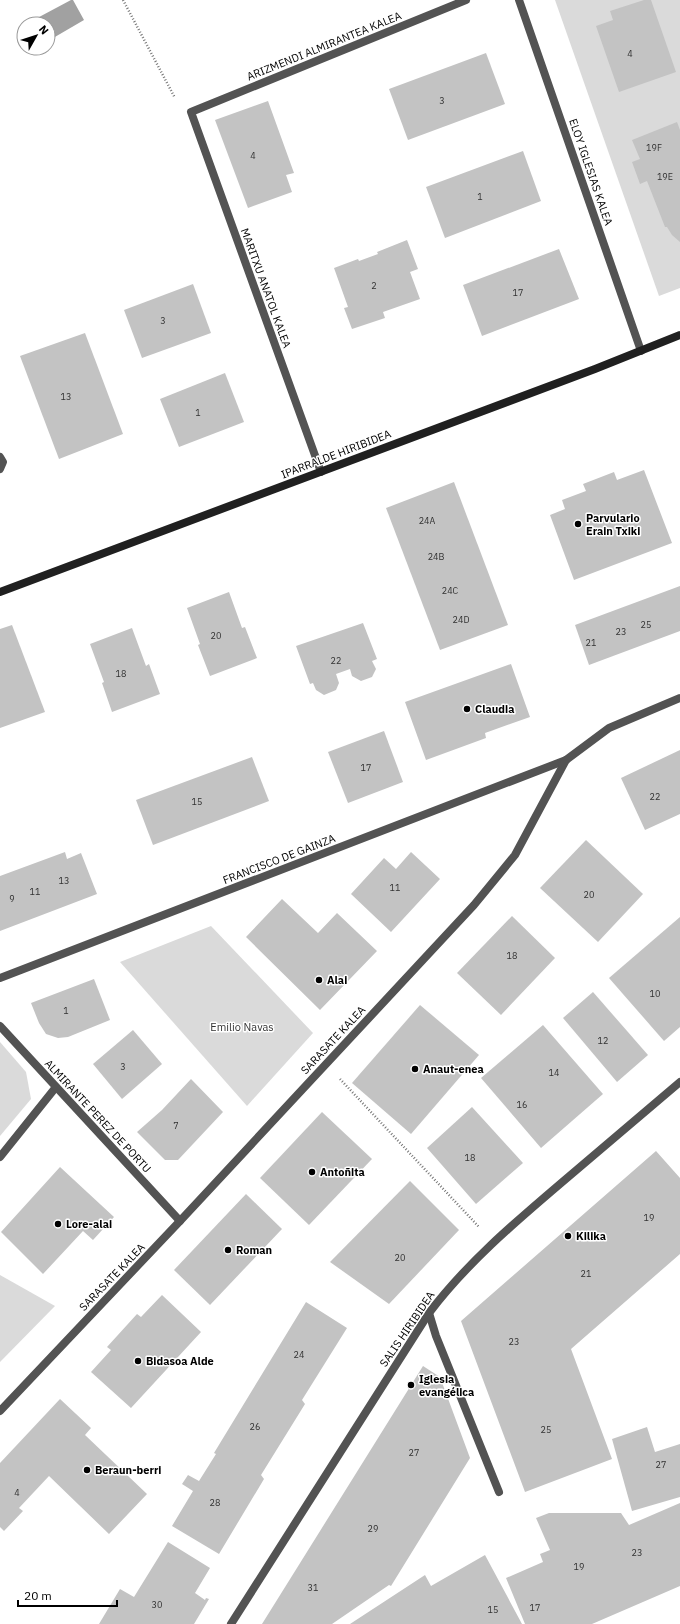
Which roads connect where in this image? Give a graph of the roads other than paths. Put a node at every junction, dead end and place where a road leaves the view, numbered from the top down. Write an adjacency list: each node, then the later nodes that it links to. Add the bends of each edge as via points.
1 (466, 0): 3 (street, ARIZMENDI ALMIRANTEA KALEA)
2 (519, 0): 5 (street, ELOY IGLESIAS KALEA)
3 (190, 112): 6 (street, MARITXU ANATOL KALEA)
4 (680, 336): 5 (main road, IPARRALDE HIRIBIDEA)
5 (641, 352): 6 (main road, IPARRALDE HIRIBIDEA)
6 (321, 472): 7 (main road, IPARRALDE HIRIBIDEA)
7 (0, 592)
8 (680, 698): 9 (street, SARASATE KALEA, via 608,728)
9 (566, 760): 10 (street, FRANCISCO DE GAINZA); 15 (street, SARASATE KALEA, via 515,855 474,905)
10 (0, 978)
11 (0, 1026): 13 (street, ALMIRANTE PEREZ DE PORTU)
12 (680, 1082): 16 (street, SALIS HIRIBIDEA, via 494,1243 447,1289)
13 (56, 1087): 14 (street); 15 (street, ALMIRANTE PEREZ DE PORTU)
14 (0, 1157)
15 (180, 1221): 17 (street, SARASATE KALEA)
16 (429, 1313): 18 (street); 19 (street, SALIS HIRIBIDEA)
17 (0, 1411)
18 (498, 1492)
19 (231, 1624)

